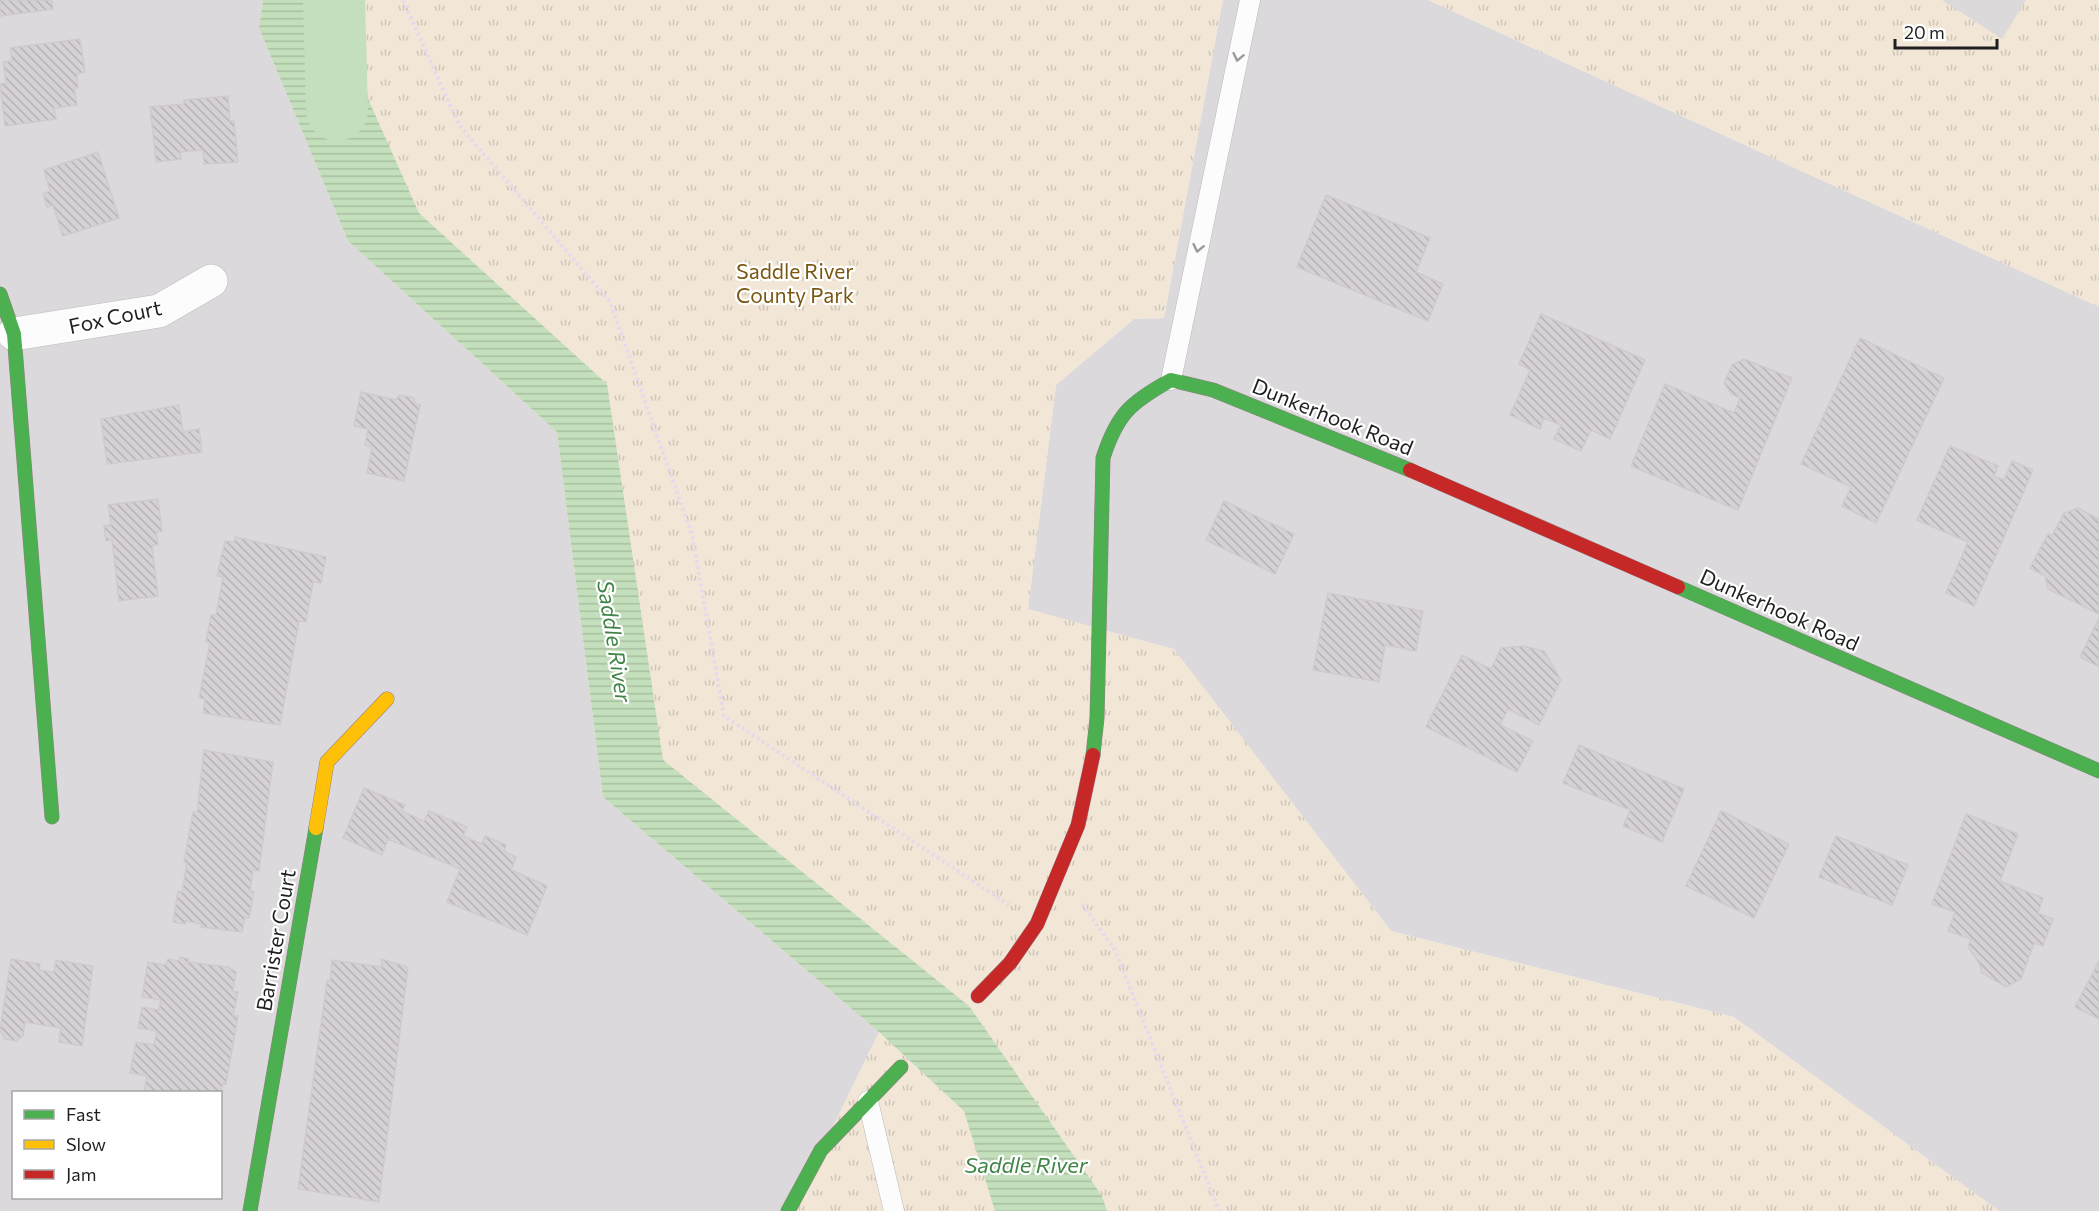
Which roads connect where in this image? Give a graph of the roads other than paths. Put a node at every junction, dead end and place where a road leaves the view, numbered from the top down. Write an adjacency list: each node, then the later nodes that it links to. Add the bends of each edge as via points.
1 (1250, 0): 5 (lane, one-way to 5)
2 (211, 281): 4 (street, Fox Court, via 159,311)
3 (0, 294): 4 (street)
4 (14, 334): 8 (street)
5 (1171, 380): 7 (street, Dunkerhook Road, via 1214,390 1334,437); 9 (street, via 1122,411 1111,430 1103,458 1097,718 1091,770 1078,825 1037,924 1010,963)
6 (387, 699): 12 (street, Barrister Court, via 327,762)
7 (2099, 771)
8 (52, 817)
9 (978, 996)
10 (901, 1067): 11 (street)
11 (868, 1101): 13 (street, via 821,1150); 14 (lane)
12 (250, 1211)
13 (788, 1211)
14 (894, 1211)

